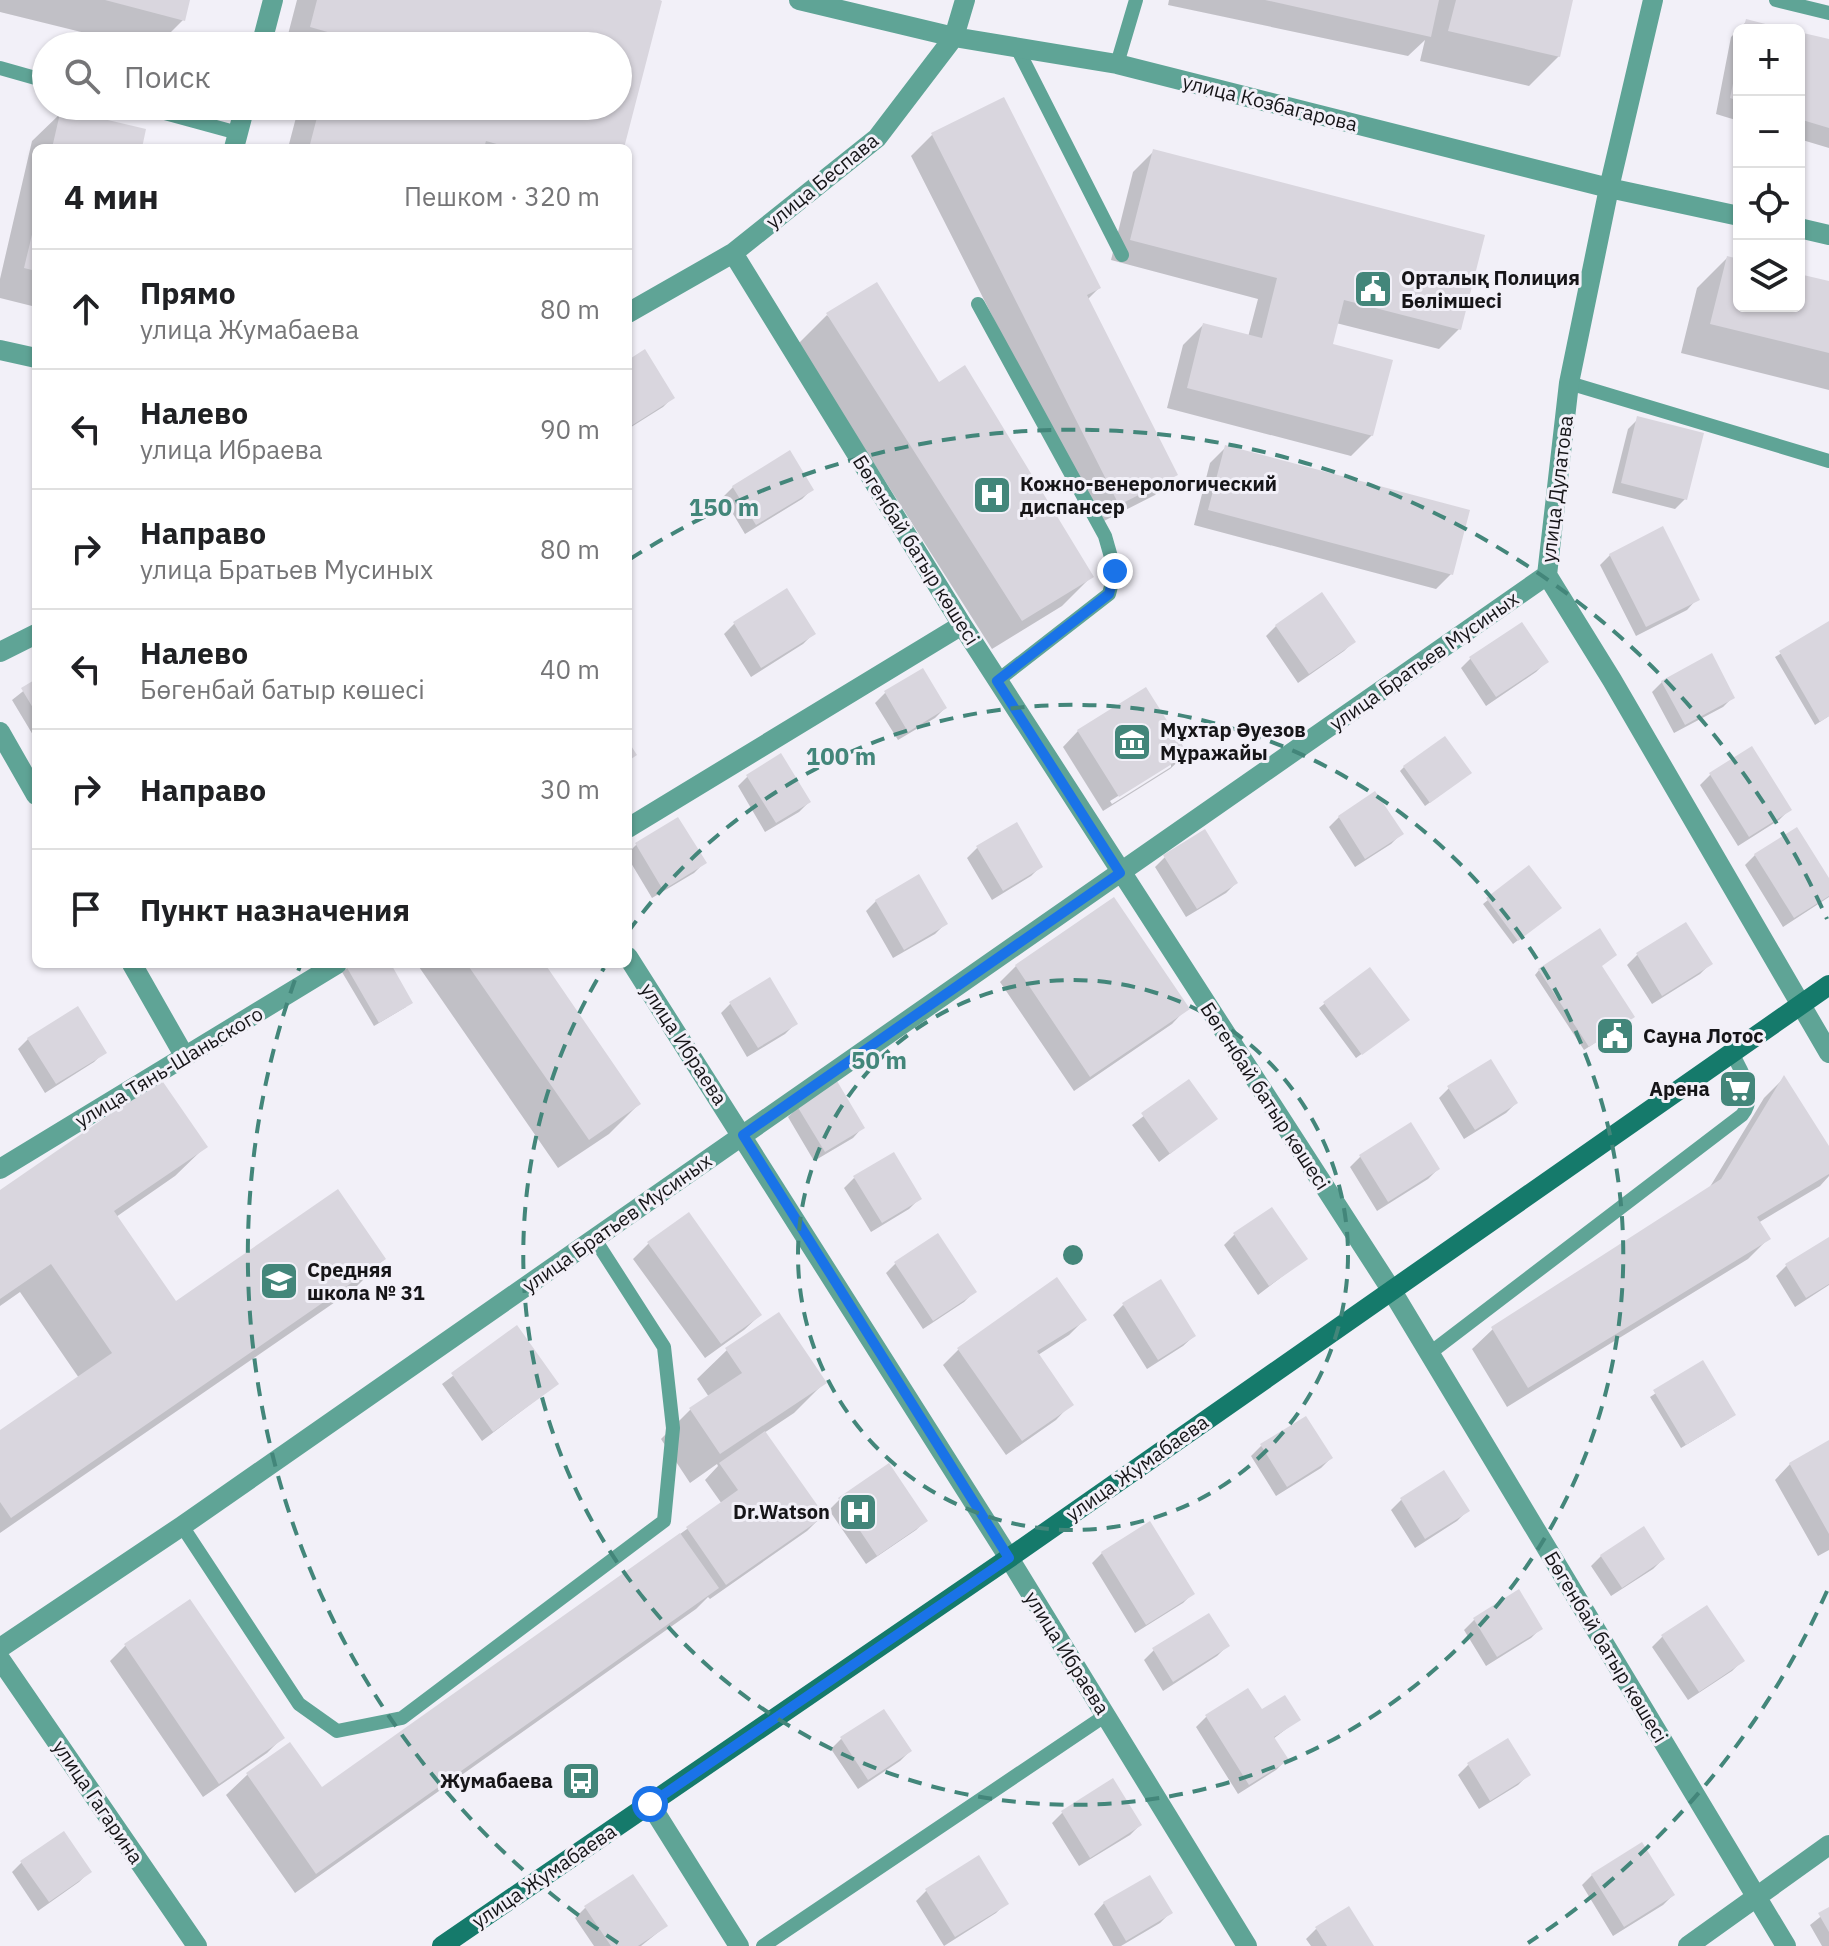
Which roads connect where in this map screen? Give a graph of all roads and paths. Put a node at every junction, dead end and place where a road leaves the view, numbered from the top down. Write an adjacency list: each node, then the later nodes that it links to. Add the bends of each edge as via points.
1 (273, 0): 8 (street)
2 (799, 0): 9 (street, улица Козбагарова)
3 (965, 0): 9 (street, улица Беспава)
4 (1136, 0): 11 (lane)
5 (1653, 0): 17 (street, улица Дулатова)
6 (1776, 0): 7 (lane)
7 (1829, 13)
8 (265, 32)
9 (954, 37): 10 (street, улица Козбагарова); 21 (street, улица Беспава, via 877,138)
10 (1017, 48): 11 (street, улица Козбагарова); 22 (lane)
11 (1117, 64): 17 (street, улица Козбагарова)
12 (0, 68): 13 (lane)
13 (32, 77)
14 (179, 120): 16 (lane)
15 (241, 120): 16 (street)
16 (236, 140)
17 (1609, 188): 18 (street, улица Козбагарова); 27 (street, улица Дулатова)
18 (1733, 215)
19 (1805, 229): 20 (street)
20 (1829, 235)
21 (733, 253): 24 (street, улица Беспава); 30 (street, Бөгенбай батыр көшесі)
22 (1122, 255)
23 (978, 304): 33 (lane, via 1105,536 1115,571 1109,594)
24 (632, 311)
25 (0, 350): 26 (street)
26 (32, 357)
27 (1569, 383): 28 (lane); 29 (street, улица Дулатова)
28 (1829, 461)
29 (1547, 575): 37 (street, улица Братьев Мусиных); 42 (street, улица Дулатова)
30 (962, 625): 33 (street, Бөгенбай батыр көшесі); 36 (street)
31 (32, 636): 32 (street)
32 (0, 652)
33 (997, 681): 37 (street, Бөгенбай батыр көшесі)
34 (0, 732): 35 (street)
35 (32, 788)
36 (632, 826)
37 (1120, 873): 46 (street, улица Братьев Мусиных); 49 (street, Бөгенбай батыр көшесі)
38 (632, 963): 46 (street, улица Ибраева)
39 (134, 968): 45 (street)
40 (330, 968): 45 (street, улица Тянь-Шаньского)
41 (1829, 985): 42 (street, улица Жумабаева)
42 (1801, 1005): 43 (street, улица Жумабаева); 44 (street, улица Дулатова)
43 (1732, 1053): 49 (street, улица Жумабаева); 50 (lane, via 1751,1095 1742,1115)
44 (1829, 1053)
45 (185, 1057): 47 (street, улица Тянь-Шаньского)
46 (743, 1135): 48 (street, улица Братьев Мусиных); 52 (street, улица Ибраева)
47 (0, 1169)
48 (594, 1238): 51 (street, улица Братьев Мусиных); 51 (lane, via 664,1347 673,1428 664,1521 402,1718 337,1731 299,1704)
49 (1392, 1291): 50 (street, Бөгенбай батыр көшесі); 52 (street, улица Жумабаева)
50 (1430, 1353): 58 (street, Бөгенбай батыр көшесі)
51 (182, 1526): 53 (street, улица Братьев Мусиных)
52 (1009, 1558): 55 (street, улица Ибраева); 56 (street, улица Жумабаева)
53 (0, 1648)
54 (0, 1659): 59 (street, улица Гагарина)
55 (1106, 1715): 62 (lane); 63 (street, улица Ибраева)
56 (650, 1804): 60 (street, улица Жумабаева); 61 (street)
57 (1829, 1845): 58 (street)
58 (1756, 1897): 64 (street); 65 (street, Бөгенбай батыр көшесі)
59 (197, 1946)
60 (442, 1946)
61 (739, 1946)
62 (763, 1946)
63 (1247, 1946)
64 (1688, 1946)
65 (1786, 1946)

